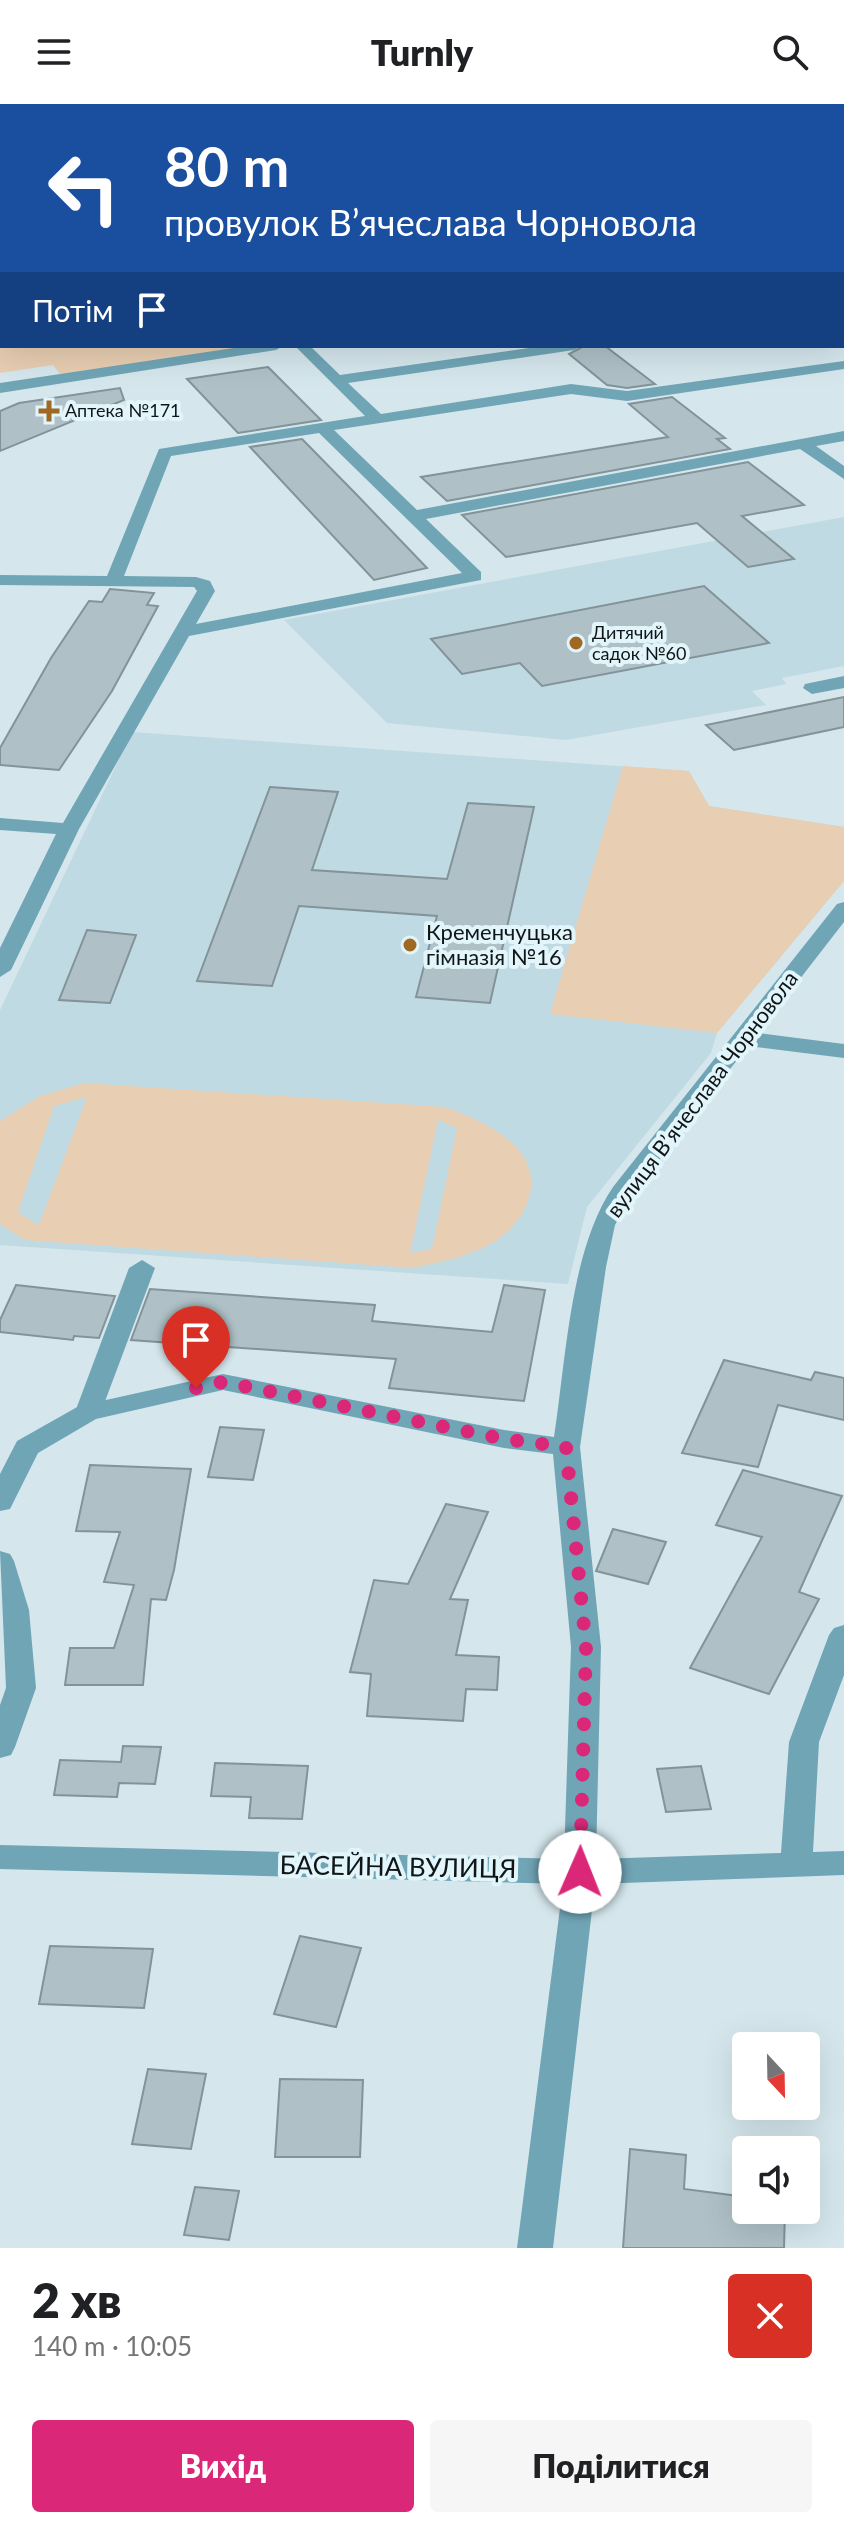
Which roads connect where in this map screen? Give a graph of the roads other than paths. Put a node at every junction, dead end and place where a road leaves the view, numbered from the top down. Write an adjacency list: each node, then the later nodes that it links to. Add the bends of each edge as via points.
1 (263, 348): 6 (street)
2 (304, 348): 5 (street)
3 (560, 348): 5 (street)
4 (844, 365): 7 (street, via 627,396 571,389)
5 (337, 380): 7 (street)
6 (0, 388)
7 (377, 419): 8 (street)
8 (323, 428): 12 (street); 14 (street, via 165,452)
9 (844, 436): 10 (street)
10 (804, 444): 11 (street); 12 (street)
11 (844, 474)
12 (414, 516): 15 (street, via 475,576)
13 (0, 580): 14 (street)
14 (113, 582): 15 (street, via 204,585 206,591)
15 (182, 632): 19 (street)
16 (844, 682): 17 (street)
17 (812, 688)
18 (0, 824): 19 (street)
19 (69, 829): 21 (street)
20 (844, 908): 22 (street, вулиця Вʼячеслава Чорновола)
21 (0, 970)
22 (742, 1038): 23 (street); 26 (street, вулиця Вʼячеслава Чорновола, via 622,1192 603,1225)
23 (844, 1051)
24 (142, 1268): 25 (street)
25 (88, 1412): 26 (street, via 223,1382); 27 (street, via 27,1447)
26 (566, 1447): 34 (street, вулиця Вʼячеслава Чорновола, via 586,1647)
27 (0, 1502)
28 (0, 1561): 30 (street, via 15,1610 21,1688)
29 (844, 1635): 33 (street, via 804,1742)
30 (0, 1747)
31 (0, 1857): 34 (street, БАСЕЙНА ВУЛИЦЯ)
32 (844, 1863): 33 (street, БАСЕЙНА ВУЛИЦЯ)
33 (796, 1864): 34 (street, БАСЕЙНА ВУЛИЦЯ)
34 (580, 1872): 35 (street, вулиця Вʼячеслава Чорновола)
35 (535, 2248)

